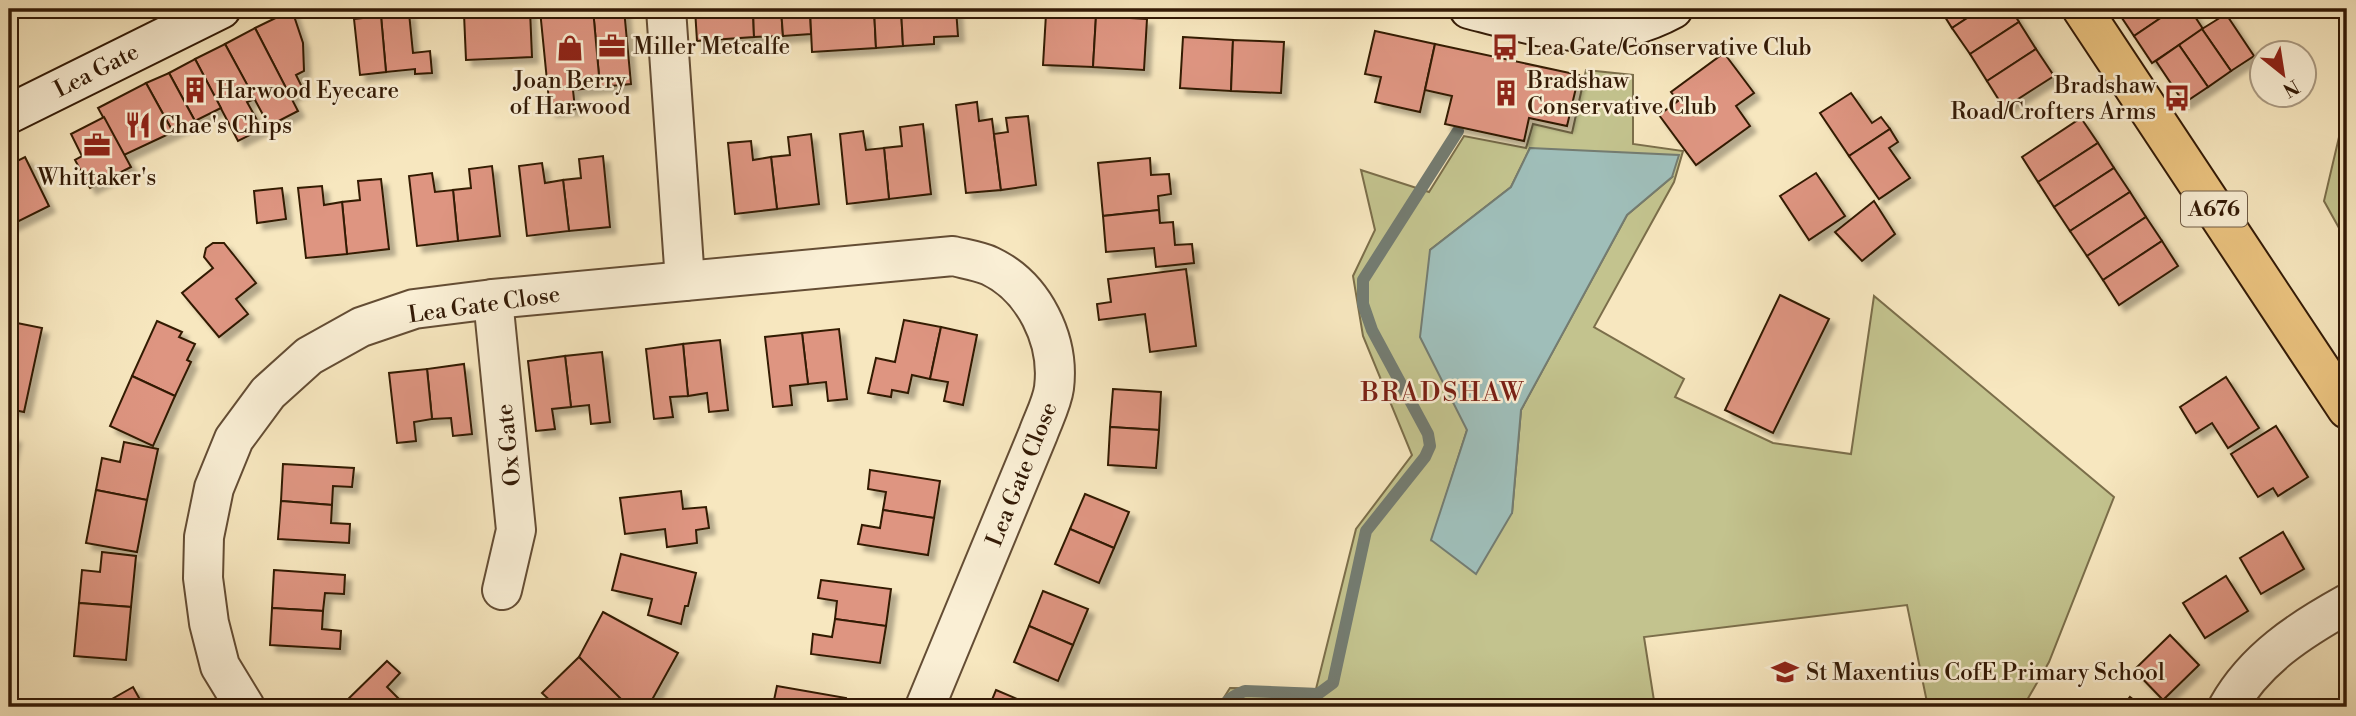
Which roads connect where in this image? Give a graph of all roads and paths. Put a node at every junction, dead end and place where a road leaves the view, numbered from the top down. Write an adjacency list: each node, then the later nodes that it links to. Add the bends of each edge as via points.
1 (221, 9): 6 (street, Lea Gate)
2 (666, 9): 7 (street)
3 (1469, 9): 4 (street, via 1576,32 1609,30)
4 (1673, 9)
5 (2082, 9): 9 (main road, A676)
6 (9, 114)
7 (685, 281): 8 (street, Lea Gate Close); 13 (street, Lea Gate Close, via 953,256 989,266 1018,284 1040,313 1052,349 1054,389)
8 (493, 299): 10 (street, Ox Gate, via 516,530); 12 (street, Lea Gate Close, via 414,309 360,327 309,356 268,393 234,439 214,488 204,537 203,578 220,666)
9 (2341, 389)
10 (502, 590)
11 (2347, 604): 14 (street, via 2266,657)
12 (245, 707)
13 (925, 707)
14 (2228, 707)

